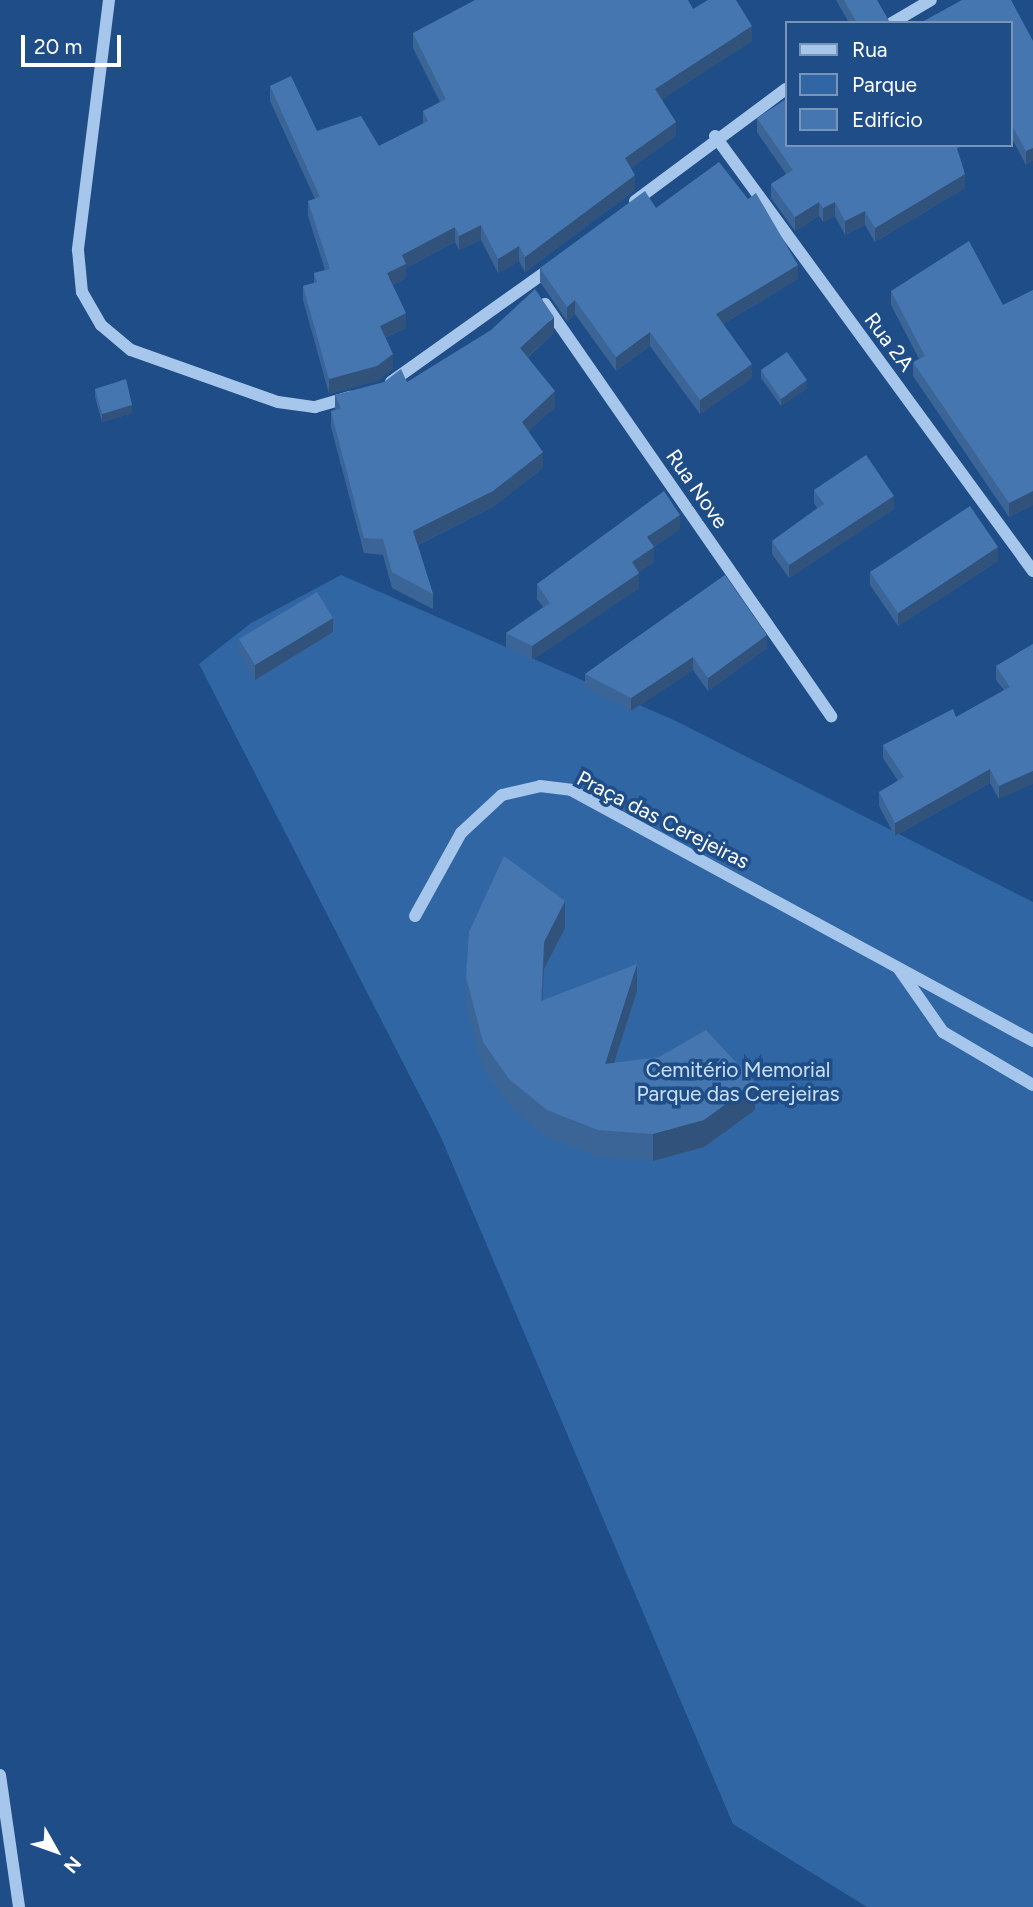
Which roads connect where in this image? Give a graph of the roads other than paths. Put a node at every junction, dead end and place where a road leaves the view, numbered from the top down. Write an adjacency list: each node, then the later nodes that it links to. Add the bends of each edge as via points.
1 (109, 0): 10 (street, via 78,250 82,292 101,325 131,350 278,402 315,407)
2 (931, 0): 3 (street)
3 (895, 21)
4 (785, 90): 5 (street)
5 (715, 136): 6 (street); 11 (street, Rua 2A)
6 (617, 216)
7 (563, 258): 8 (street)
8 (531, 284): 9 (street); 12 (street, Rua Nove)
9 (382, 389)
10 (368, 393)
11 (1033, 571)
12 (831, 716)
13 (415, 916): 14 (street, Praça das Cerejeiras, via 461,832 502,795 540,786 571,790)
14 (897, 966): 15 (street, Praça das Cerejeiras); 16 (street, Praça das Cerejeiras, via 943,1032)
15 (1033, 1041)
16 (1033, 1085)
17 (0, 1775): 18 (street)
18 (19, 1907)

